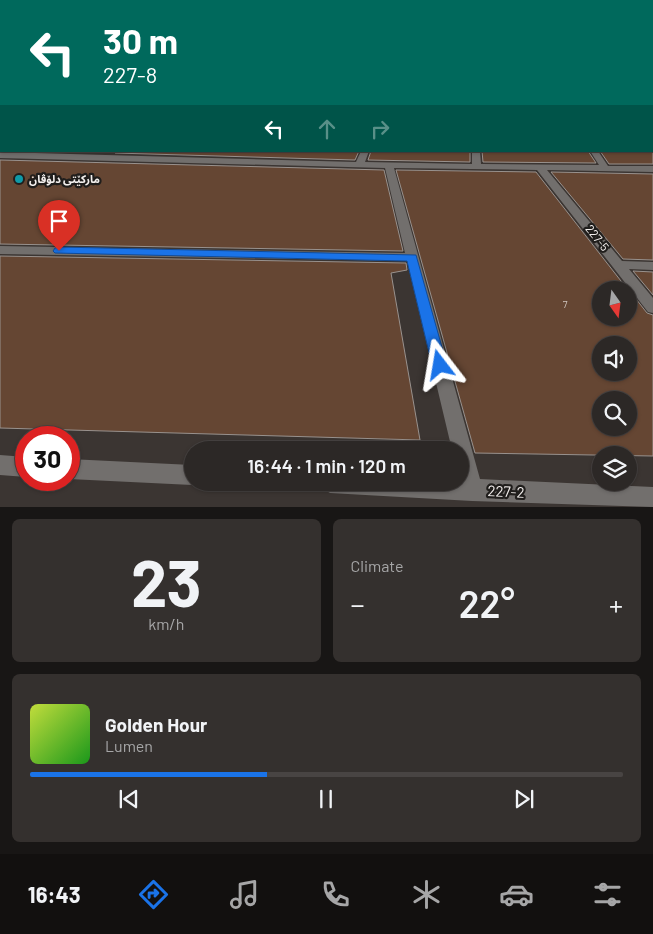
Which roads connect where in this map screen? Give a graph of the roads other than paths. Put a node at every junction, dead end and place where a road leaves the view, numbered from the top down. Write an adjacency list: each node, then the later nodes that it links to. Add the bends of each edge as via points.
1 (133, 152): 8 (street)
2 (259, 152): 9 (street)
3 (365, 152): 10 (street)
4 (476, 152): 12 (street)
5 (595, 152): 14 (street)
6 (109, 154): 7 (street); 8 (street)
7 (0, 155)
8 (124, 158): 9 (street)
9 (251, 162): 10 (street)
10 (359, 165): 11 (street)
11 (388, 166): 12 (street); 17 (street)
12 (477, 167): 13 (street)
13 (540, 168): 14 (street); 18 (street, 227-5)
14 (605, 168): 15 (street)
15 (653, 169)
16 (0, 250): 17 (street)
17 (412, 257): 26 (street)
18 (618, 265): 19 (street); 20 (street, 227-5)
19 (653, 266)
20 (653, 308)
21 (0, 465): 22 (street)
22 (15, 466)
23 (80, 470): 24 (street)
24 (184, 475)
25 (469, 490): 26 (street, 227-2)
26 (472, 490): 28 (street, 227-2)
27 (653, 498): 28 (street, 227-2)
28 (552, 500)

